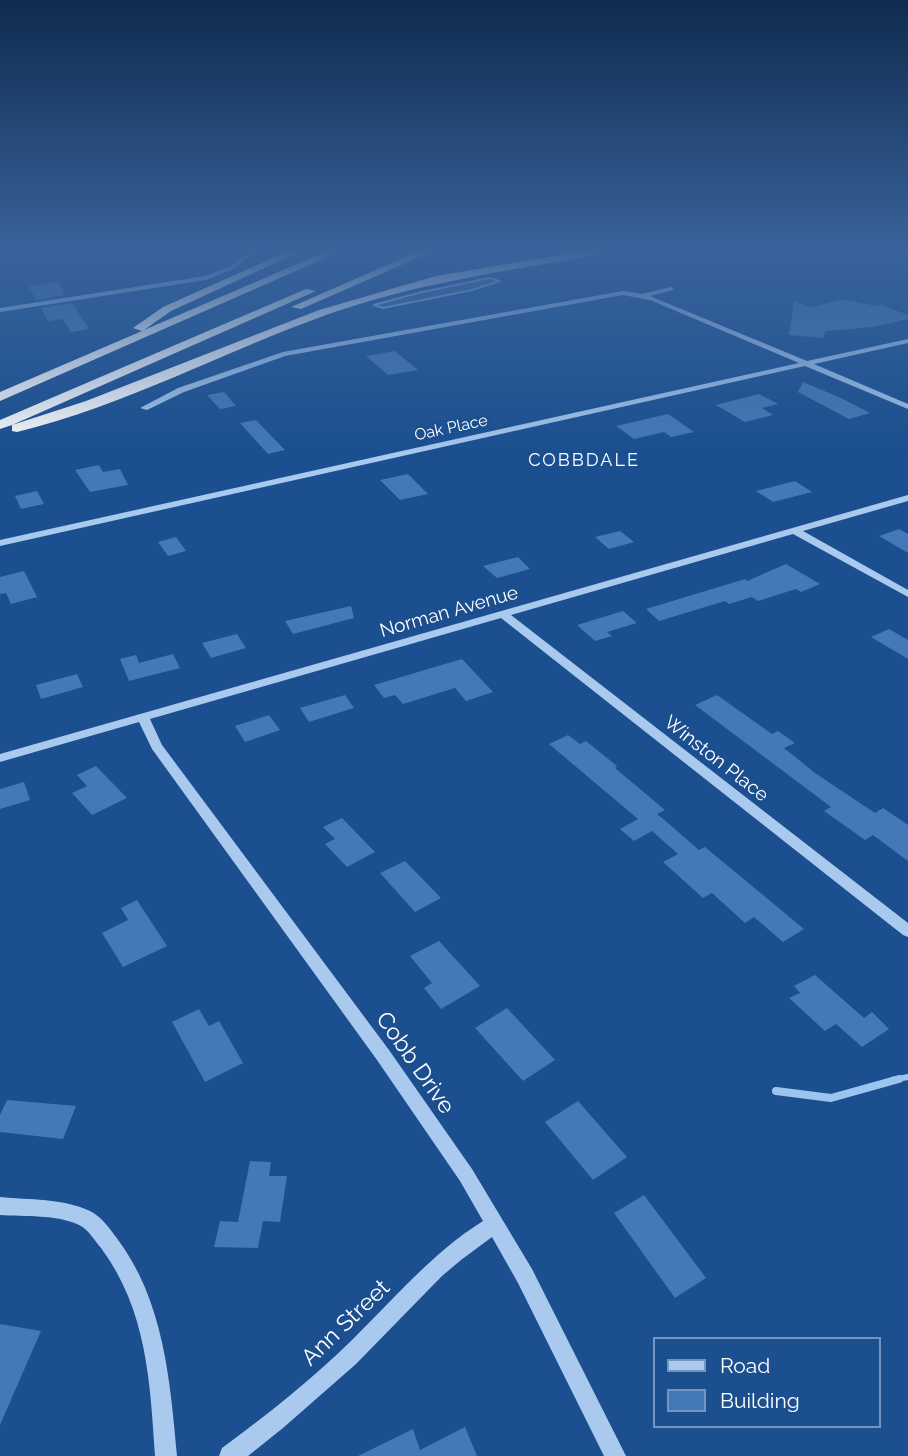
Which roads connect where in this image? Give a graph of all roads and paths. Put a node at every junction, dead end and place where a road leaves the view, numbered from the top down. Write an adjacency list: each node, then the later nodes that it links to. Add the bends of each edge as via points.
1 (151, 320): 9 (highway)
2 (158, 320): 9 (highway)
3 (177, 320): 13 (highway)
4 (242, 320): 16 (highway)
5 (268, 320): 17 (highway)
6 (303, 320): 17 (highway, via 91,404)
7 (468, 320): 15 (street, via 283,354)
8 (703, 320): 11 (street)
9 (137, 329): 12 (highway)
10 (908, 341): 11 (street, Oak Place)
11 (806, 364): 14 (street); 21 (street, Oak Place)
12 (0, 386)
13 (0, 397)
14 (908, 407)
15 (144, 408)
16 (0, 425)
17 (17, 428): 18 (highway)
18 (0, 436)
19 (908, 498): 20 (street, Norman Avenue)
20 (795, 531): 22 (street); 23 (street, Norman Avenue)
21 (0, 543)
22 (908, 594)
23 (503, 614): 24 (street, Norman Avenue); 26 (street, Winston Place)
24 (143, 717): 25 (street, Norman Avenue); 28 (street, Cobb Drive, via 156,746 383,1055 466,1175)
25 (0, 758)
26 (908, 931)
27 (0, 1206): 29 (street, via 71,1213 90,1220 114,1248 140,1300 155,1352)
28 (494, 1225): 30 (street, Ann Street, via 446,1259 349,1357); 31 (street, Cobb Drive, via 525,1276)
29 (166, 1456)
30 (230, 1456)
31 (615, 1456)

